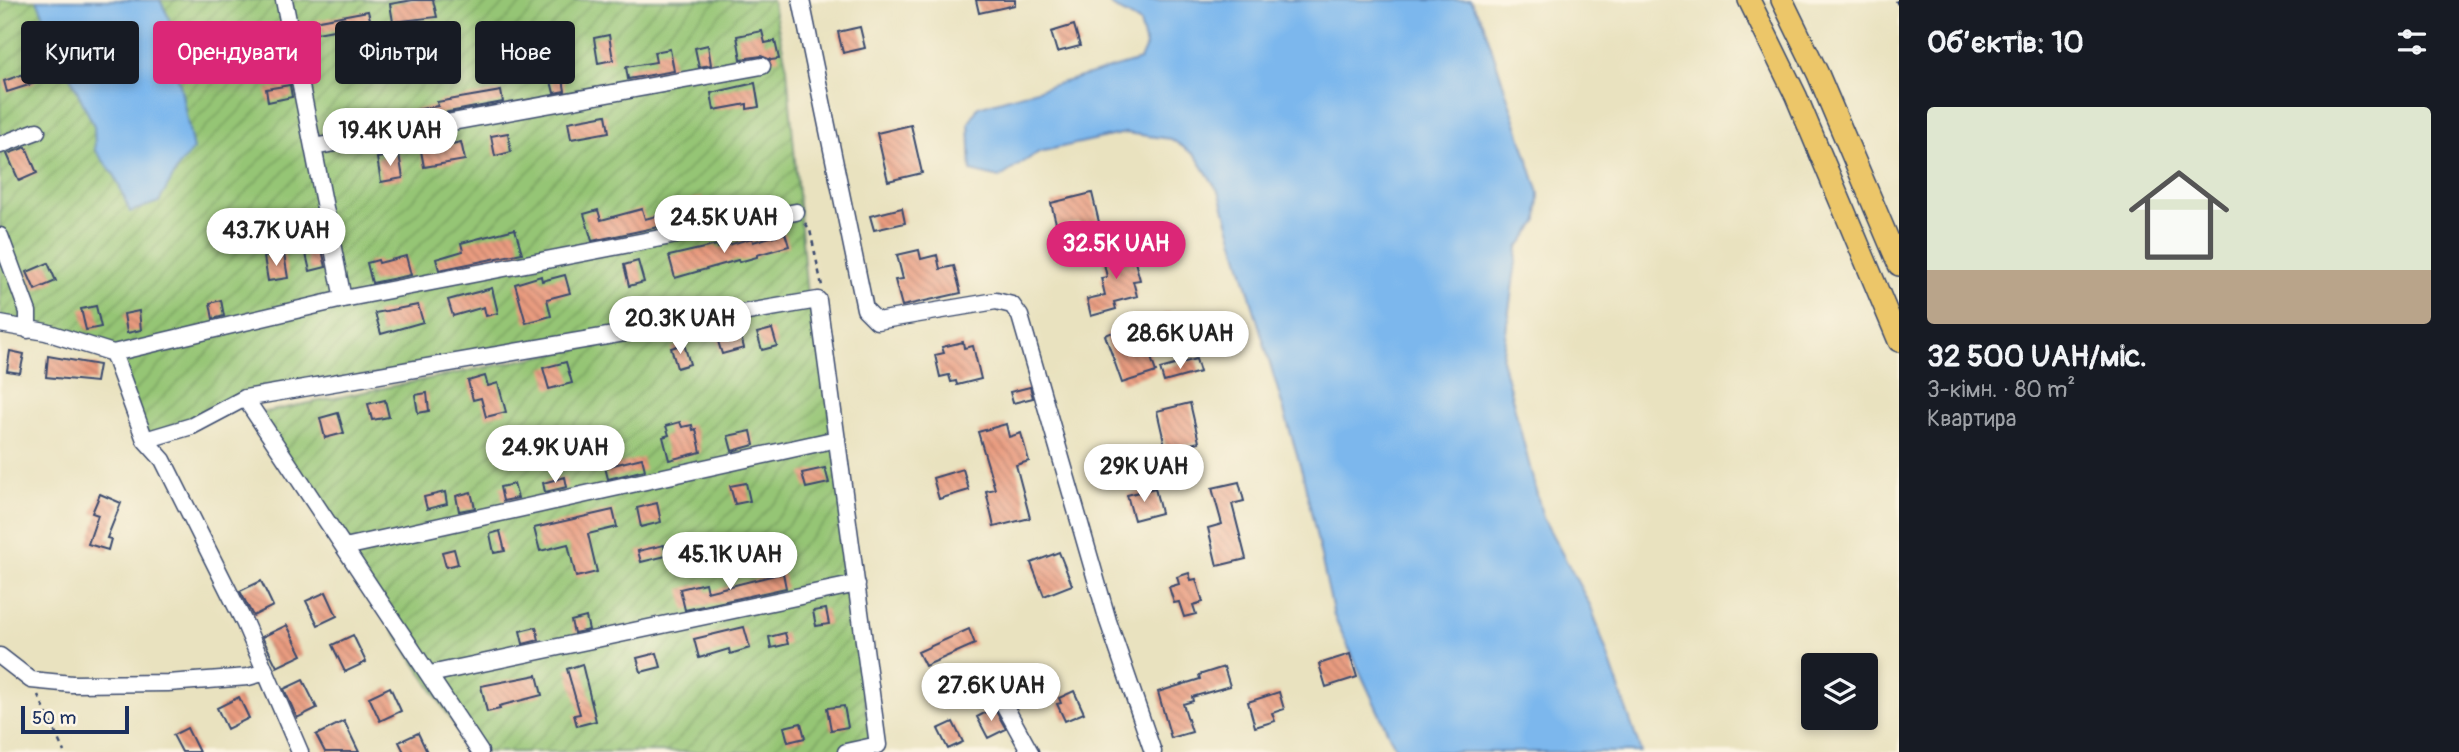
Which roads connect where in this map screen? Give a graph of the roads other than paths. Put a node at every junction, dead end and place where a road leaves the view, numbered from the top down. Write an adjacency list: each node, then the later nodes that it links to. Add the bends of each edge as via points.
1 (302, 0): 5 (street)
2 (802, 0): 31 (street, via 865,309 877,321 996,301 1012,305 1020,316 1108,621)
3 (1749, 0): 16 (main road, via 1796,96)
4 (1782, 0): 12 (main road)
5 (285, 2): 9 (street)
6 (762, 66): 9 (street)
7 (37, 131): 8 (street)
8 (0, 145)
9 (313, 147): 13 (street)
10 (796, 212): 13 (street)
11 (0, 236): 15 (street, via 28,312)
12 (1899, 265)
13 (343, 299): 17 (street)
14 (0, 324): 15 (street)
15 (29, 330): 17 (street)
16 (1899, 341)
17 (113, 353): 20 (street)
18 (245, 398): 19 (street, via 818,300); 20 (street, via 192,426); 21 (street)
19 (837, 439): 21 (street); 22 (street)
20 (145, 440): 24 (street, via 163,460)
21 (345, 547): 25 (street)
22 (857, 583): 25 (street); 29 (street, via 878,745)
23 (0, 656): 24 (street, via 31,680 72,684 168,683)
24 (266, 673): 27 (street)
25 (430, 674): 28 (street)
26 (1003, 703): 30 (street)
27 (300, 752)
28 (480, 752)
29 (846, 752)
30 (1030, 752)
31 (1153, 752)

